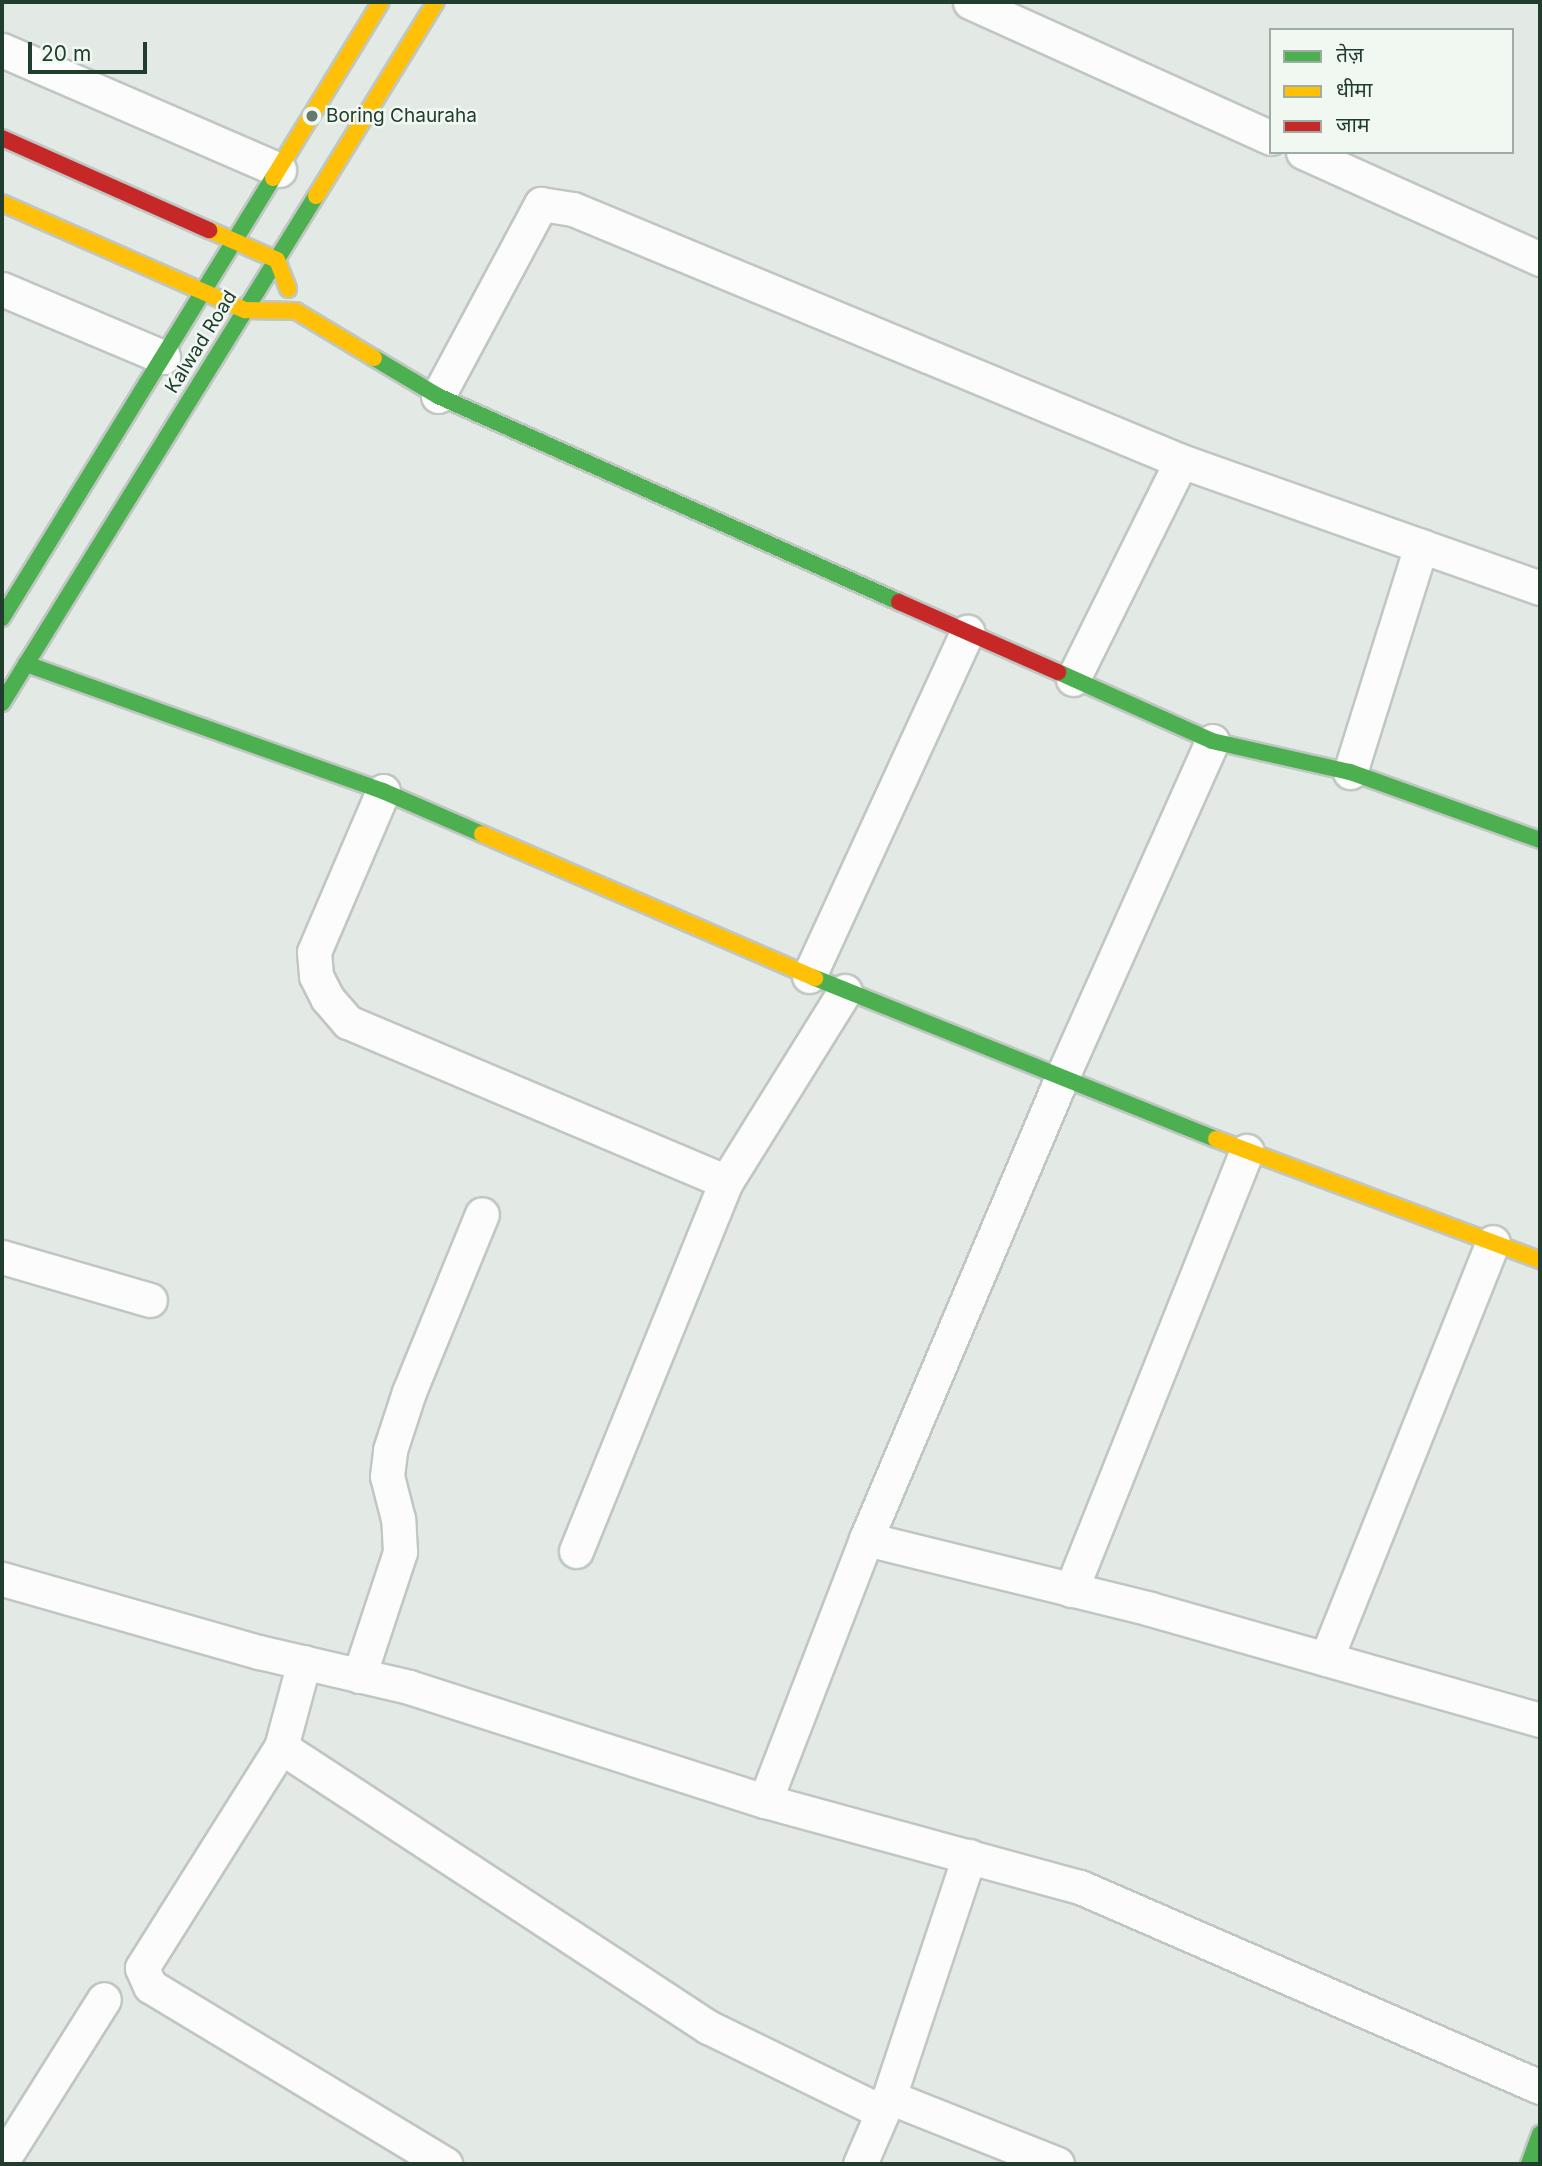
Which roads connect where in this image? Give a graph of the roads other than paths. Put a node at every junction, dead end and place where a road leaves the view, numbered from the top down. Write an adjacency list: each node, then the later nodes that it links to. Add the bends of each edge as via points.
1 (381, 2): 8 (street, Kalwad Road)
2 (436, 2): 12 (street, Kalwad Road)
3 (970, 2): 5 (street)
4 (2, 50): 8 (street)
5 (1269, 137)
6 (2, 138): 10 (street)
7 (1307, 154): 11 (street)
8 (279, 170): 10 (street, Kalwad Road)
9 (2, 203): 14 (street)
10 (234, 243): 12 (street); 14 (street, Kalwad Road)
11 (1540, 259)
12 (277, 260): 15 (street, Kalwad Road); 16 (street)
13 (2, 289): 17 (street)
14 (205, 293): 15 (street); 17 (street, Kalwad Road)
15 (245, 310): 16 (street); 24 (street, Kalwad Road)
16 (296, 311): 18 (street)
17 (163, 357): 22 (street, Kalwad Road)
18 (438, 396): 19 (street, via 541,204 573,209); 23 (street)
19 (1181, 461): 20 (street); 25 (street)
20 (1421, 547): 21 (street); 28 (street)
21 (1540, 589)
22 (2, 618)
23 (967, 632): 25 (street); 31 (street)
24 (26, 664): 26 (street, Kalwad Road); 29 (street)
25 (1073, 679): 27 (street)
26 (2, 704)
27 (1212, 741): 28 (street); 33 (street)
28 (1350, 772): 30 (street)
29 (383, 791): 31 (street); 35 (street, via 314,952 316,976 327,998 348,1022)
30 (1540, 841)
31 (809, 976): 32 (street)
32 (845, 991): 33 (street); 35 (street)
33 (1062, 1077): 34 (street); 41 (street)
34 (1247, 1151): 37 (street); 44 (street)
35 (726, 1182): 42 (street)
36 (482, 1214): 47 (street, via 390,1450 387,1476 398,1519 400,1552)
37 (1493, 1242): 39 (street); 45 (street)
38 (2, 1256): 40 (street)
39 (1540, 1260)
40 (150, 1300)
41 (866, 1539): 44 (street); 50 (street)
42 (576, 1551)
43 (2, 1579): 46 (street)
44 (1071, 1590): 45 (street)
45 (1326, 1659): 48 (street)
46 (304, 1662): 47 (street); 49 (street)
47 (359, 1676): 50 (street, via 409,1687)
48 (1540, 1720)
49 (281, 1747): 54 (street, via 708,2027); 57 (street, via 142,1968 150,1986)
50 (765, 1801): 51 (street)
51 (969, 1856): 53 (street, via 1080,1887); 54 (street)
52 (104, 1999): 56 (street)
53 (1540, 2087)
54 (886, 2104): 58 (street); 59 (street)
55 (1540, 2134): 60 (street)
56 (2, 2161)
57 (444, 2164)
58 (860, 2164)
59 (1057, 2164)
60 (1529, 2164)

